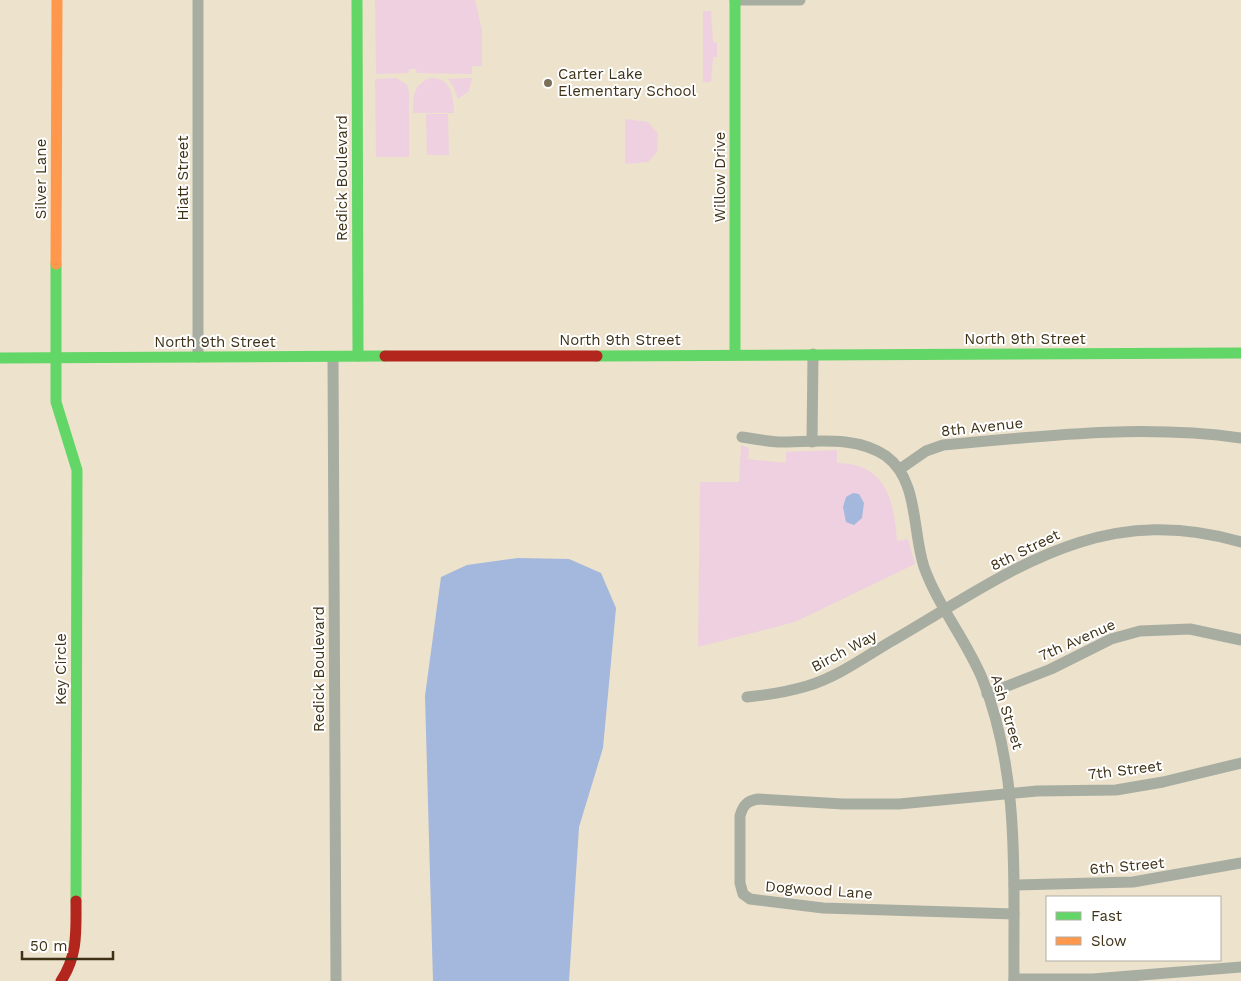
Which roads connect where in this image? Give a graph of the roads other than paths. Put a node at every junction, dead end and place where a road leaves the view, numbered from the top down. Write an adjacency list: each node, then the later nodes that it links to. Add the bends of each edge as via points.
1 (57, 0): 13 (street, Silver Lane)
2 (198, 0): 10 (street, Hiatt Street)
3 (357, 0): 9 (street, Redick Boulevard)
4 (735, 0): 5 (street); 7 (street, Willow Drive)
5 (800, 0)
6 (1241, 353): 8 (street, North 9th Street)
7 (735, 354): 8 (street, North 9th Street); 9 (street, North 9th Street)
8 (813, 354): 16 (street)
9 (358, 356): 11 (street, North 9th Street)
10 (198, 357): 11 (street, North 9th Street); 13 (street, North 9th Street)
11 (333, 357): 31 (street, Redick Boulevard)
12 (0, 358): 13 (street, North 9th Street)
13 (56, 358): 30 (street, Key Circle, via 57,411 74,453 77,470 76,940 71,966)
14 (742, 437): 16 (street)
15 (1241, 438): 17 (street, 8th Avenue, via 1134,430 943,445 926,451)
16 (812, 442): 17 (street, via 859,444 884,455)
17 (900, 470): 19 (street, Ash Street, via 910,492 917,542 925,568)
18 (1241, 542): 19 (street, 8th Street, via 1178,530 1099,536 1040,556)
19 (946, 610): 21 (street, Ash Street, via 969,650); 22 (street, Birch Way, via 835,675 790,691)
20 (1241, 640): 21 (street, 7th Avenue, via 1190,629 1140,631 1111,639 1051,669)
21 (987, 694): 24 (street, Ash Street, via 1007,766)
22 (747, 697)
23 (1241, 763): 24 (street, 7th Street, via 1116,790)
24 (1010, 793): 26 (street, Ash Street); 27 (street, Dogwood Lane, via 899,804 749,801 743,806 740,816 740,883 743,894 750,899 774,903 822,908)
25 (1241, 863): 26 (street, 6th Street, via 1132,882)
26 (1014, 885): 27 (street, Ash Street)
27 (1014, 914): 29 (street, Ash Street)
28 (1241, 967): 29 (street, via 1093,979)
29 (1014, 980)
30 (62, 981)
31 (336, 981)

